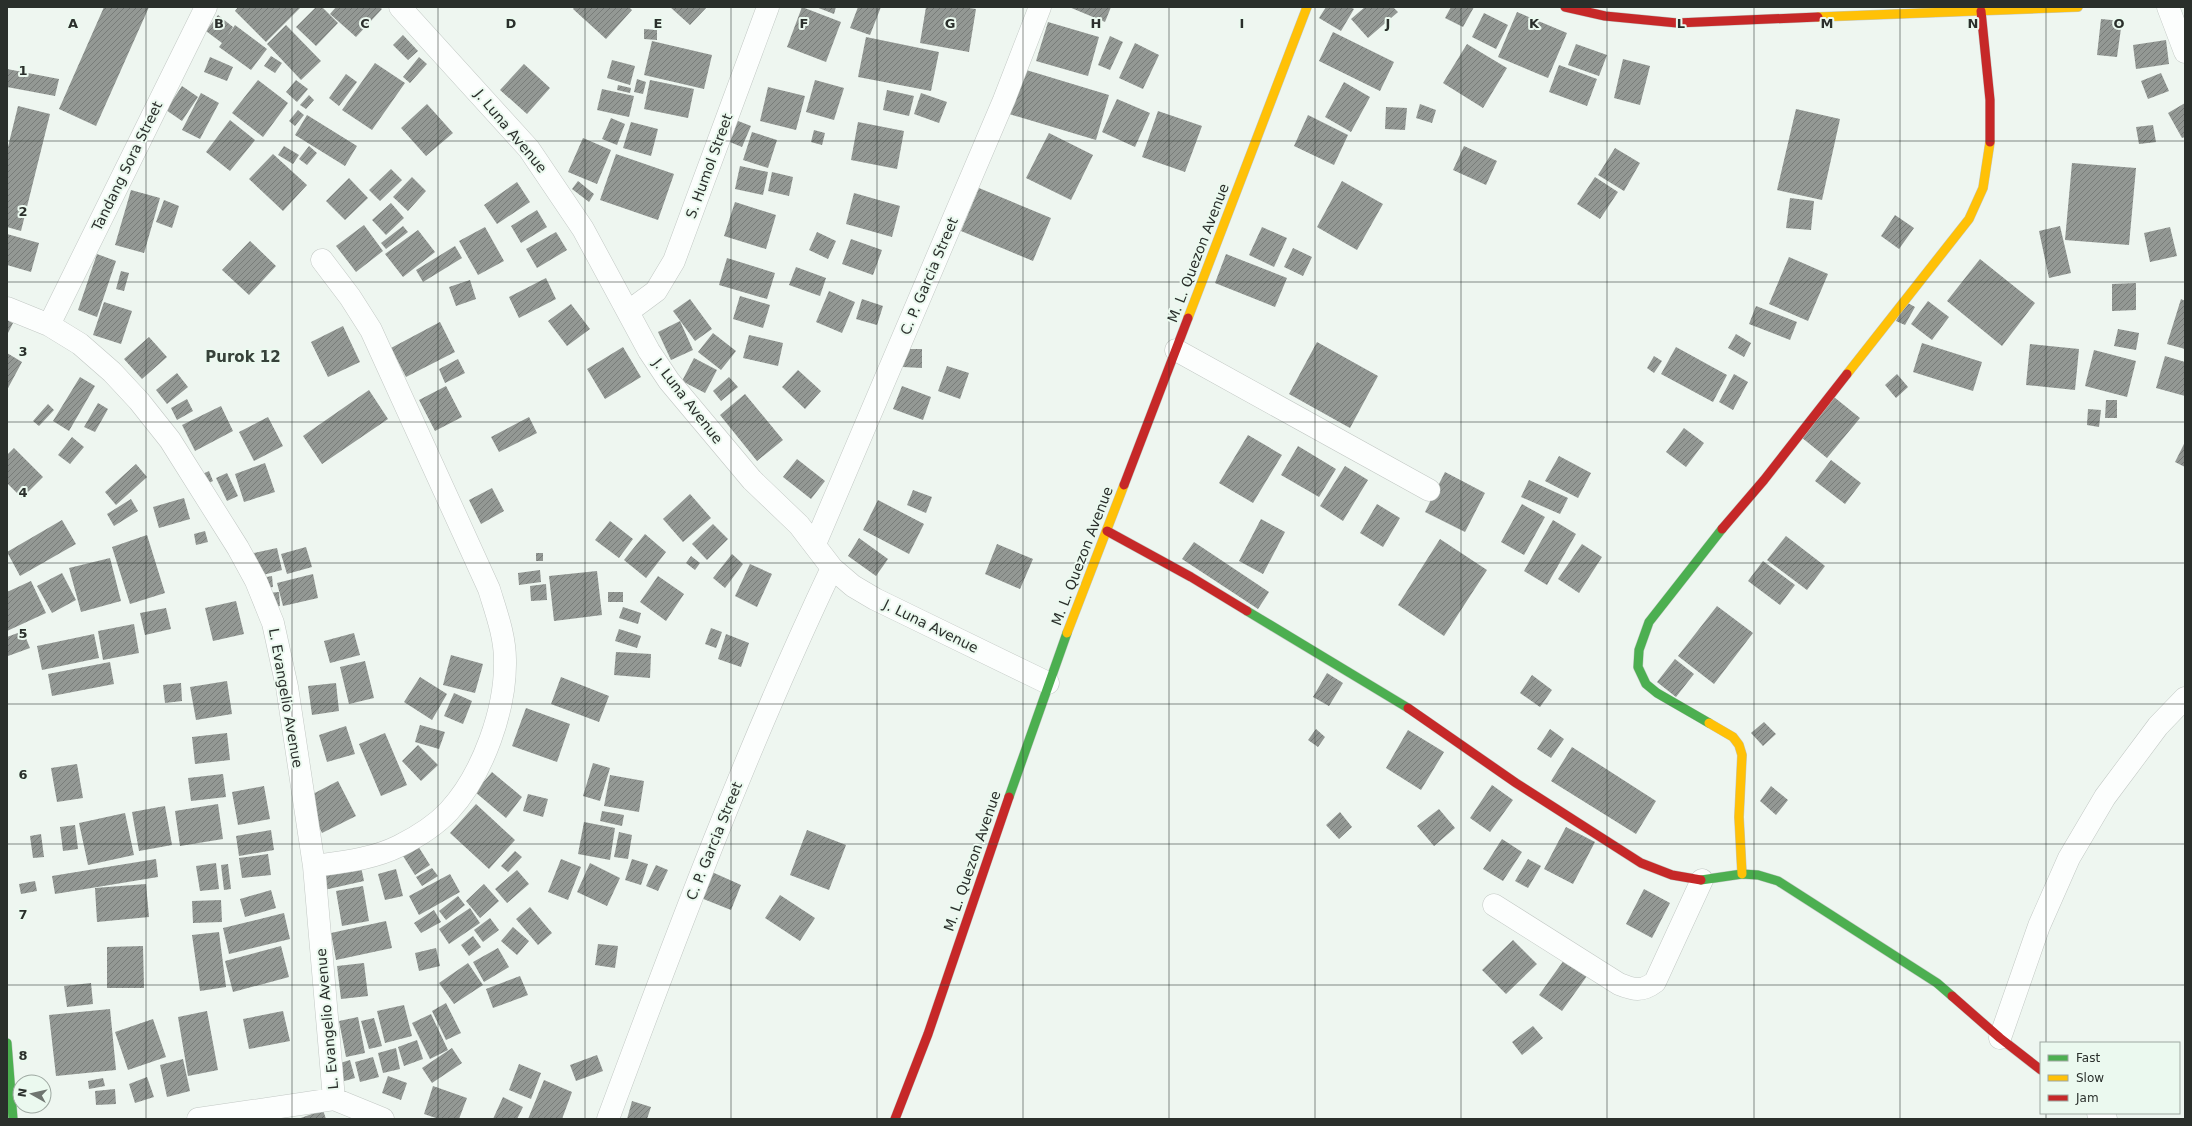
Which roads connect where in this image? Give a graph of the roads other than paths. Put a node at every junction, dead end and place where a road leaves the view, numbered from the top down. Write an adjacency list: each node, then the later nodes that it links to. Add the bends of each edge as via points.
1 (206, 7): 14 (street, Tandang Sora Street)
2 (400, 7): 13 (street, J. Luna Avenue, via 529,149 583,229)
3 (768, 7): 13 (street, S. Humol Street, via 674,261 656,291)
4 (1040, 7): 18 (street, C. P. Garcia Street, via 1004,100)
5 (1307, 7): 15 (main road, M. L. Quezon Avenue)
6 (1565, 7): 9 (main road, via 1605,16 1677,23)
7 (2078, 7): 9 (main road)
8 (2168, 7): 10 (street)
9 (1981, 11): 23 (main road, via 1990,120 1988,166 1983,189 1969,219 1764,480 1696,560 1653,616 1639,650 1638,667 1646,684 1676,705 1732,737 1740,745 1742,755 1739,817)
10 (2185, 52)
11 (322, 260): 22 (street, via 371,330 489,589 499,621 505,659 504,694 496,724 481,760 449,810 428,829 399,846 362,858)
12 (7, 308): 14 (street, L. Evangelio Avenue)
13 (629, 311): 18 (street, J. Luna Avenue, via 649,350 670,381 731,456 799,525)
14 (49, 325): 22 (street, L. Evangelio Avenue, via 80,344 112,372 139,401 170,440 256,581 273,623 287,687)
15 (1176, 350): 16 (street); 17 (main road, M. L. Quezon Avenue)
16 (1429, 490)
17 (1107, 531): 20 (main road, M. L. Quezon Avenue); 24 (main road, via 1204,585 1411,710 1516,783 1641,863 1672,875)
18 (814, 544): 19 (street, J. Luna Avenue)
19 (832, 568): 20 (street, J. Luna Avenue, via 853,586 875,599); 33 (street, C. P. Garcia Street, via 750,750 671,949)
20 (1048, 683): 34 (main road, M. L. Quezon Avenue, via 928,1034)
21 (2185, 698): 26 (street, via 2158,726 2105,797 2070,858 2039,926)
22 (314, 866): 29 (street, L. Evangelio Avenue)
23 (1742, 874): 24 (main road); 26 (main road, via 1758,875 1793,889 1937,983)
24 (1702, 880): 25 (street, via 1655,982 1640,990 1619,984)
25 (1494, 905)
26 (2000, 1038): 28 (main road)
27 (7, 1043): 30 (main road)
28 (2040, 1069)
29 (334, 1099): 31 (street); 32 (street)
30 (13, 1119)
31 (198, 1119)
32 (382, 1119)
33 (608, 1119)
34 (895, 1119)

